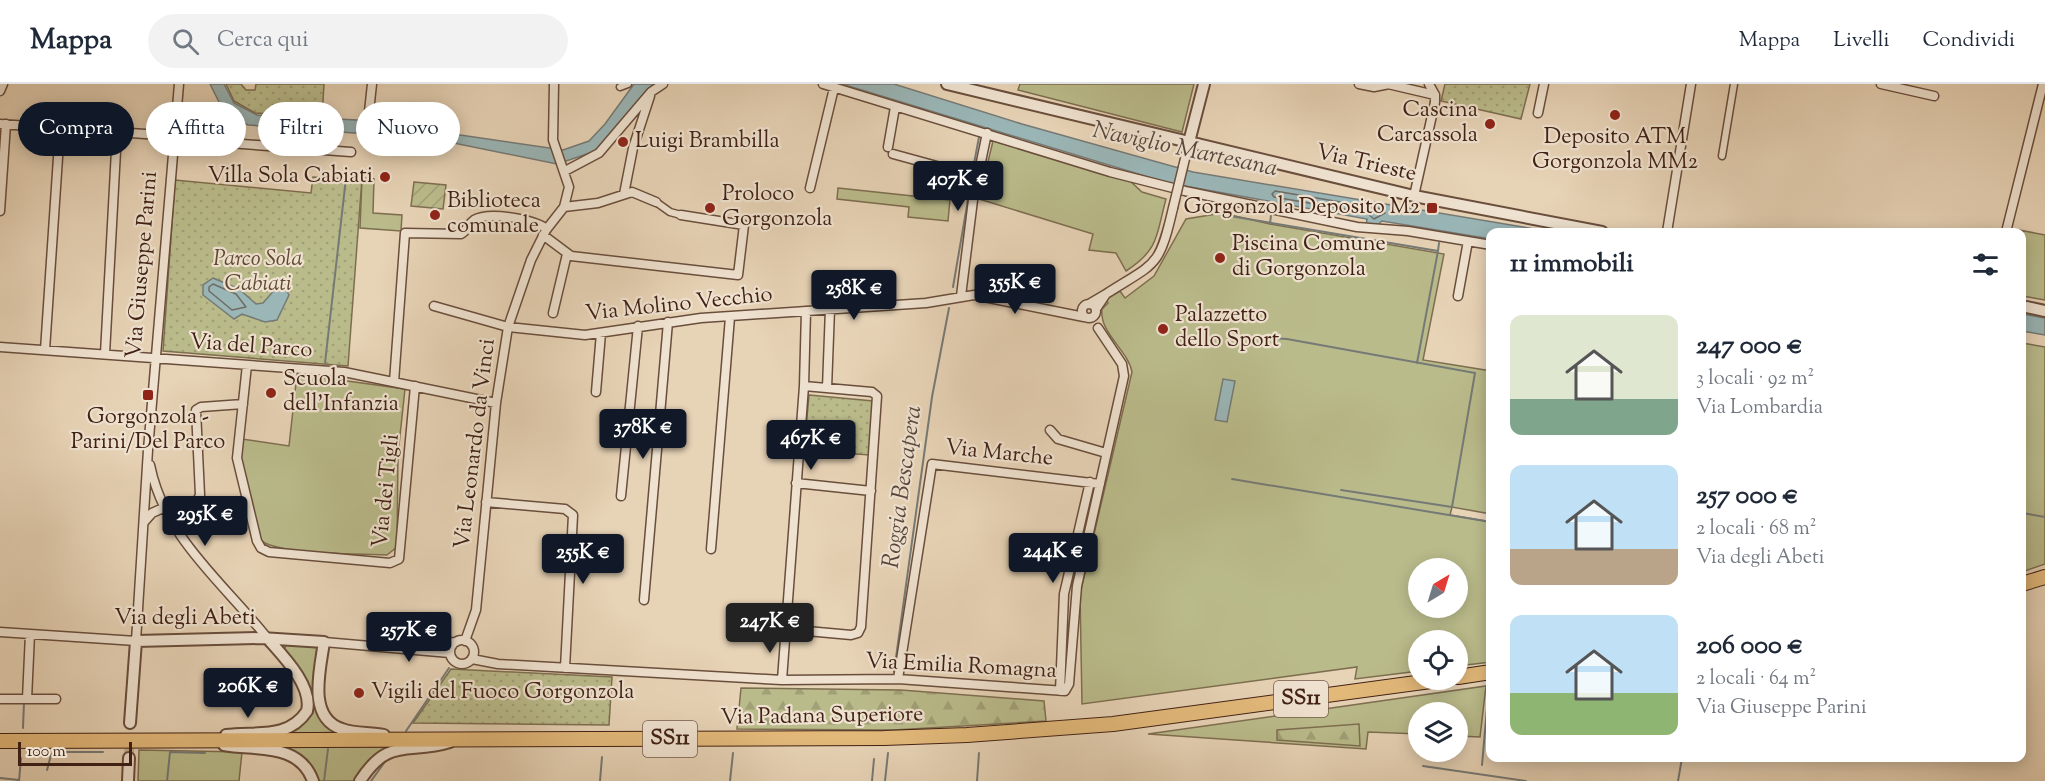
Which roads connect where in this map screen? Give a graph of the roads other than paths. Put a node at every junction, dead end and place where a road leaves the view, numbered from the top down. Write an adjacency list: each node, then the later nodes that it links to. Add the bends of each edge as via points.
1 (3, 84): 20 (street)
2 (179, 84): 24 (street, Via Giuseppe Parini)
3 (372, 84): 25 (street)
4 (554, 84): 38 (street, via 554,142)
5 (628, 84): 18 (street)
6 (663, 84): 21 (street)
7 (824, 84): 19 (street)
8 (947, 84): 31 (street, Via Trieste)
9 (1204, 84): 31 (street)
10 (1359, 84): 11 (street)
11 (1389, 84): 22 (street)
12 (1429, 84): 22 (street)
13 (1545, 84): 27 (street)
14 (1691, 84): 48 (street)
15 (1734, 84): 37 (street)
16 (1881, 84): 23 (street)
17 (2043, 84): 49 (street)
18 (620, 87)
19 (834, 88): 26 (street); 40 (street)
20 (0, 91)
21 (651, 92): 38 (street, via 599,153); 41 (street)
22 (1435, 95): 42 (street)
23 (1935, 96)
24 (177, 102)
25 (370, 102)
26 (896, 106): 30 (street); 39 (street, via 891,150)
27 (1538, 113)
28 (3, 124): 29 (street); 45 (street)
29 (18, 125)
30 (987, 133): 39 (street); 51 (street, via 1110,172 1224,200 1357,227)
31 (1189, 142): 42 (street, Via Trieste); 61 (street, bridge, via 1157,258 1144,272 1106,294)
32 (246, 145): 33 (street)
33 (351, 152)
34 (58, 156): 69 (street)
35 (116, 156): 70 (street)
36 (172, 156): 71 (street, Via Giuseppe Parini)
37 (1722, 156)
38 (563, 167): 44 (street, via 569,184)
39 (977, 177): 54 (street)
40 (810, 189)
41 (624, 194): 43 (street, via 637,193); 44 (street, via 598,203)
42 (1414, 196): 47 (street, Via Trieste)
43 (656, 202): 46 (street)
44 (564, 207): 50 (street, Via Leonardo da Vinci)
45 (0, 211)
46 (681, 215): 53 (street, via 744,225 738,275)
47 (1581, 228)
48 (1668, 228)
49 (2007, 228)
50 (545, 232): 53 (street); 66 (street, Via Leonardo da Vinci); 73 (street, via 527,220 493,217 475,219 462,234 405,233)
51 (1468, 241): 52 (street); 55 (street)
52 (1486, 244)
53 (569, 255): 62 (street)
54 (961, 296): 58 (street, Via Molino Vecchio, via 926,303); 61 (street, Via Molino Vecchio, via 980,295 1070,313)
55 (1458, 296)
56 (434, 306): 66 (street, Via Molino Vecchio)
57 (2026, 307): 60 (street)
58 (830, 309): 59 (street, Via Molino Vecchio); 76 (street)
59 (806, 311): 63 (street, Via Molino Vecchio); 75 (street)
60 (2045, 311)
61 (1089, 312): 82 (street, via 1125,373)
62 (554, 313)
63 (730, 316): 64 (street, Via Molino Vecchio); 91 (street)
64 (668, 322): 65 (street, Via Molino Vecchio); 96 (street)
65 (638, 326): 67 (street, Via Molino Vecchio); 86 (street)
66 (508, 327): 67 (street, Via Molino Vecchio); 78 (street, Via Leonardo da Vinci)
67 (601, 333): 77 (street)
68 (0, 347): 69 (street, Via del Parco)
69 (45, 350): 70 (street, Via del Parco)
70 (105, 354): 71 (street, Via del Parco)
71 (155, 358): 72 (street, Via del Parco); 81 (street, Via Giuseppe Parini)
72 (248, 365): 73 (street, Via del Parco, via 344,372); 79 (street, Via dei Tigli)
73 (394, 382): 74 (street, Via del Parco)
74 (415, 386): 78 (street, Via del Parco); 79 (street, Via dei Tigli, via 401,553 391,563 269,552 261,548 238,464)
75 (804, 386): 76 (street); 83 (street)
76 (826, 388): 85 (street, via 876,394)
77 (596, 392)
78 (496, 403): 87 (street, Via Leonardo da Vinci)
79 (243, 404): 90 (street, via 196,410 200,495)
80 (1050, 430): 82 (street, via 1058,439)
81 (148, 450): 88 (street, Via Giuseppe Parini); 89 (street, Via Giuseppe Parini)
82 (1106, 453): 84 (street)
83 (796, 483): 85 (street); 97 (street)
84 (1095, 483): 94 (street); 95 (street); 110 (street, Via Marche, via 932,464)
85 (871, 491): 97 (street, via 858,633)
86 (621, 496)
87 (486, 502): 102 (street, Via Leonardo da Vinci, via 476,610); 107 (street, via 571,512 574,519)
88 (163, 508): 89 (street); 90 (street, Via Giuseppe Parini)
89 (144, 522): 101 (street, Via Giuseppe Parini)
90 (173, 526): 100 (street, Via Giuseppe Parini)
91 (711, 549)
92 (2045, 577): 93 (main road)
93 (2026, 583)
94 (1064, 594): 95 (street); 113 (street)
95 (1076, 596): 113 (street)
96 (644, 600)
97 (785, 629): 111 (street)
98 (0, 632): 99 (street, Via degli Abeti)
99 (30, 634): 101 (street, Via degli Abeti); 115 (street)
100 (268, 639): 101 (street, Via degli Abeti); 103 (street, Via degli Abeti); 120 (street, Via Giuseppe Parini, via 297,677 308,702 306,713 278,732 231,734)
101 (136, 641): 117 (street, Via Giuseppe Parini)
102 (460, 641): 104 (street, Via degli Abeti); 105 (street); 106 (street, via 474,648)
103 (324, 642): 104 (street, Via degli Abeti); 118 (street, via 319,704 327,720 345,730)
104 (370, 645): 105 (street, Via degli Abeti)
105 (450, 654): 106 (street, via 458,664)
106 (472, 660): 107 (street, Via Emilia Romagna)
107 (565, 668): 111 (street, Via Emilia Romagna)
108 (1486, 673): 109 (main road)
109 (1468, 675)
110 (898, 679): 111 (street, Via Emilia Romagna); 113 (street, Via Emilia Romagna)
111 (782, 680)
112 (1408, 684): 121 (main road, Via Padana Superiore / SS11, via 1165,718 967,735)
113 (1063, 691)
114 (0, 699): 115 (street)
115 (27, 699): 116 (street)
116 (56, 699)
117 (130, 723)
118 (405, 740): 120 (main road, Via Padana Superiore / SS11); 121 (main road, Via Padana Superiore / SS11)
119 (0, 741): 120 (main road, SS11)
120 (203, 741): 124 (street, via 283,752 305,766)
121 (456, 741): 125 (street, via 385,753)
122 (129, 758): 123 (street)
123 (128, 781)
124 (313, 781)
125 (360, 781)

